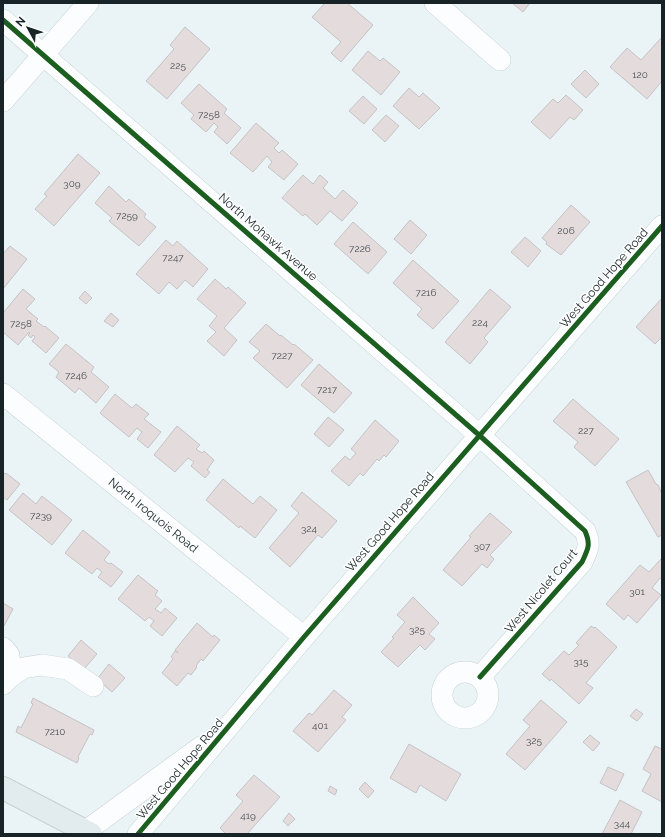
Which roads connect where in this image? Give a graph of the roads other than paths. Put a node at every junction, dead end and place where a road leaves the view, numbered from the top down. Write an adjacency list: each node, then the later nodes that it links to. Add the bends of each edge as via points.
1 (88, 3): 4 (street)
2 (435, 3): 5 (street)
3 (3, 20): 4 (street, North Mohawk Avenue)
4 (43, 54): 6 (street); 9 (street, North Mohawk Avenue)
5 (500, 60)
6 (3, 101)
7 (662, 226): 9 (street, West Good Hope Road)
8 (3, 394): 10 (street, North Iroquois Road)
9 (479, 435): 10 (street, West Good Hope Road); 12 (street, West Nicolet Court, via 575,521 589,540 582,562)
10 (304, 638): 15 (street, West Good Hope Road)
11 (3, 648): 13 (street, via 9,655)
12 (480, 677)
13 (6, 681): 14 (street, via 23,668 42,665 68,669)
14 (93, 686)
15 (229, 726): 17 (street, West Good Hope Road); 18 (street, West Good Hope Road)
16 (3, 788): 17 (main road)
17 (86, 833)
18 (138, 834)

